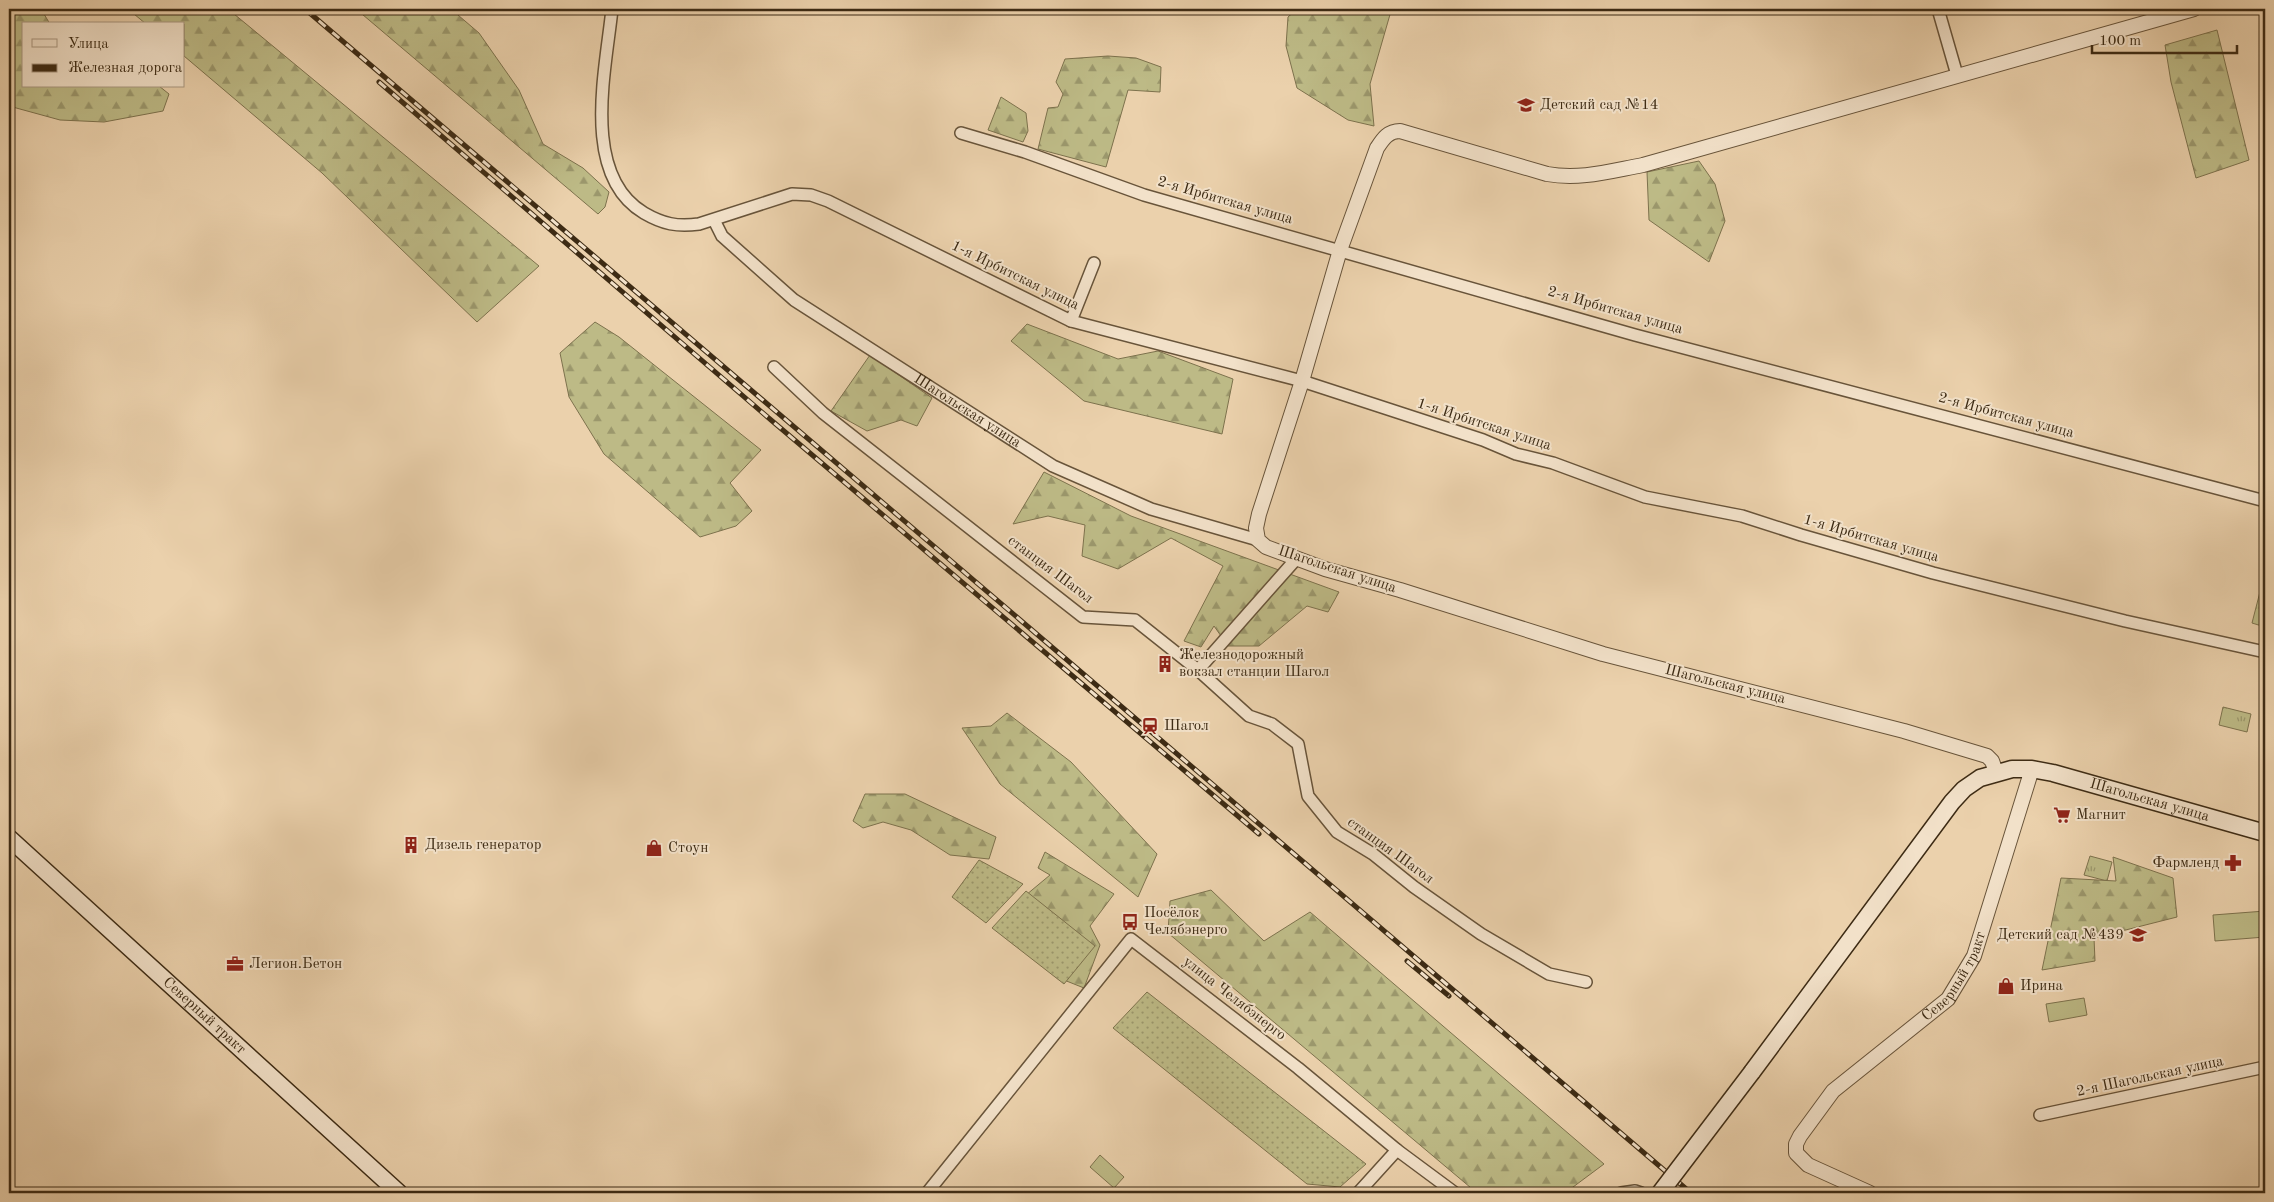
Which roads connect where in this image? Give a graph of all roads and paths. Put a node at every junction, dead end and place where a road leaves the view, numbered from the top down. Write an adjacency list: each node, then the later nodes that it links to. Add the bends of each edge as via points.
1 (612, 9): 6 (street, 1-я Ирбитская улица, via 602,94 603,135 610,175 632,206 661,222 685,226)
2 (1938, 9): 4 (street)
3 (2194, 9): 4 (street)
4 (1957, 76): 7 (street, via 1643,165 1567,178 1394,131 1386,135 1377,148)
5 (961, 133): 7 (street, 2-я Ирбитская улица, via 1144,195)
6 (714, 220): 9 (street, 1-я Ирбитская улица, via 792,194 811,195); 13 (street, Шагольская улица, via 722,236 794,300 1053,466 1151,509)
7 (1340, 250): 11 (street); 12 (street, 2-я Ирбитская улица, via 1636,335)
8 (1094, 262): 9 (street)
9 (1071, 321): 11 (street, 1-я Ирбитская улица)
10 (774, 366): 16 (street, станция Шагол, via 823,413 1083,617 1135,620)
11 (1302, 381): 13 (street, via 1259,514); 15 (street, 1-я Ирбитская улица, via 1483,440 1516,454 1553,463 1645,497 1742,516 1943,575)
12 (2265, 501)
13 (1258, 540): 14 (street, Шагольская улица, via 1266,547)
14 (1297, 558): 16 (street); 18 (street, Шагольская улица, via 1603,654 1910,732 1987,756)
15 (2265, 652)
16 (1198, 670): 21 (street, станция Шагол, via 1249,716 1272,724 1298,744 1308,796 1337,832 1374,854 1481,934 1549,974)
17 (2032, 769): 18 (main road, Шагольская улица); 19 (main road, Шагольская улица, via 2054,772); 32 (street, Северный тракт, via 1974,956 1948,999 1833,1091 1796,1144 1796,1153 1801,1160)
18 (1996, 772): 31 (main road, Шагольская улица, bridge, via 1972,784 1952,802)
19 (2265, 833)
20 (9, 838): 25 (main road, Северный тракт)
21 (1586, 982)
22 (2265, 1067): 23 (street, 2-я Шагольская улица)
23 (2040, 1115)
24 (1397, 1150): 26 (street, улица Челябэнерго, via 1298,1068 1131,939); 27 (street); 28 (street, улица Челябэнерго)
25 (399, 1193)
26 (927, 1193)
27 (1358, 1193)
28 (1455, 1193)
29 (1621, 1193): 30 (street)
30 (1641, 1193)
31 (1660, 1193)
32 (1870, 1193)

